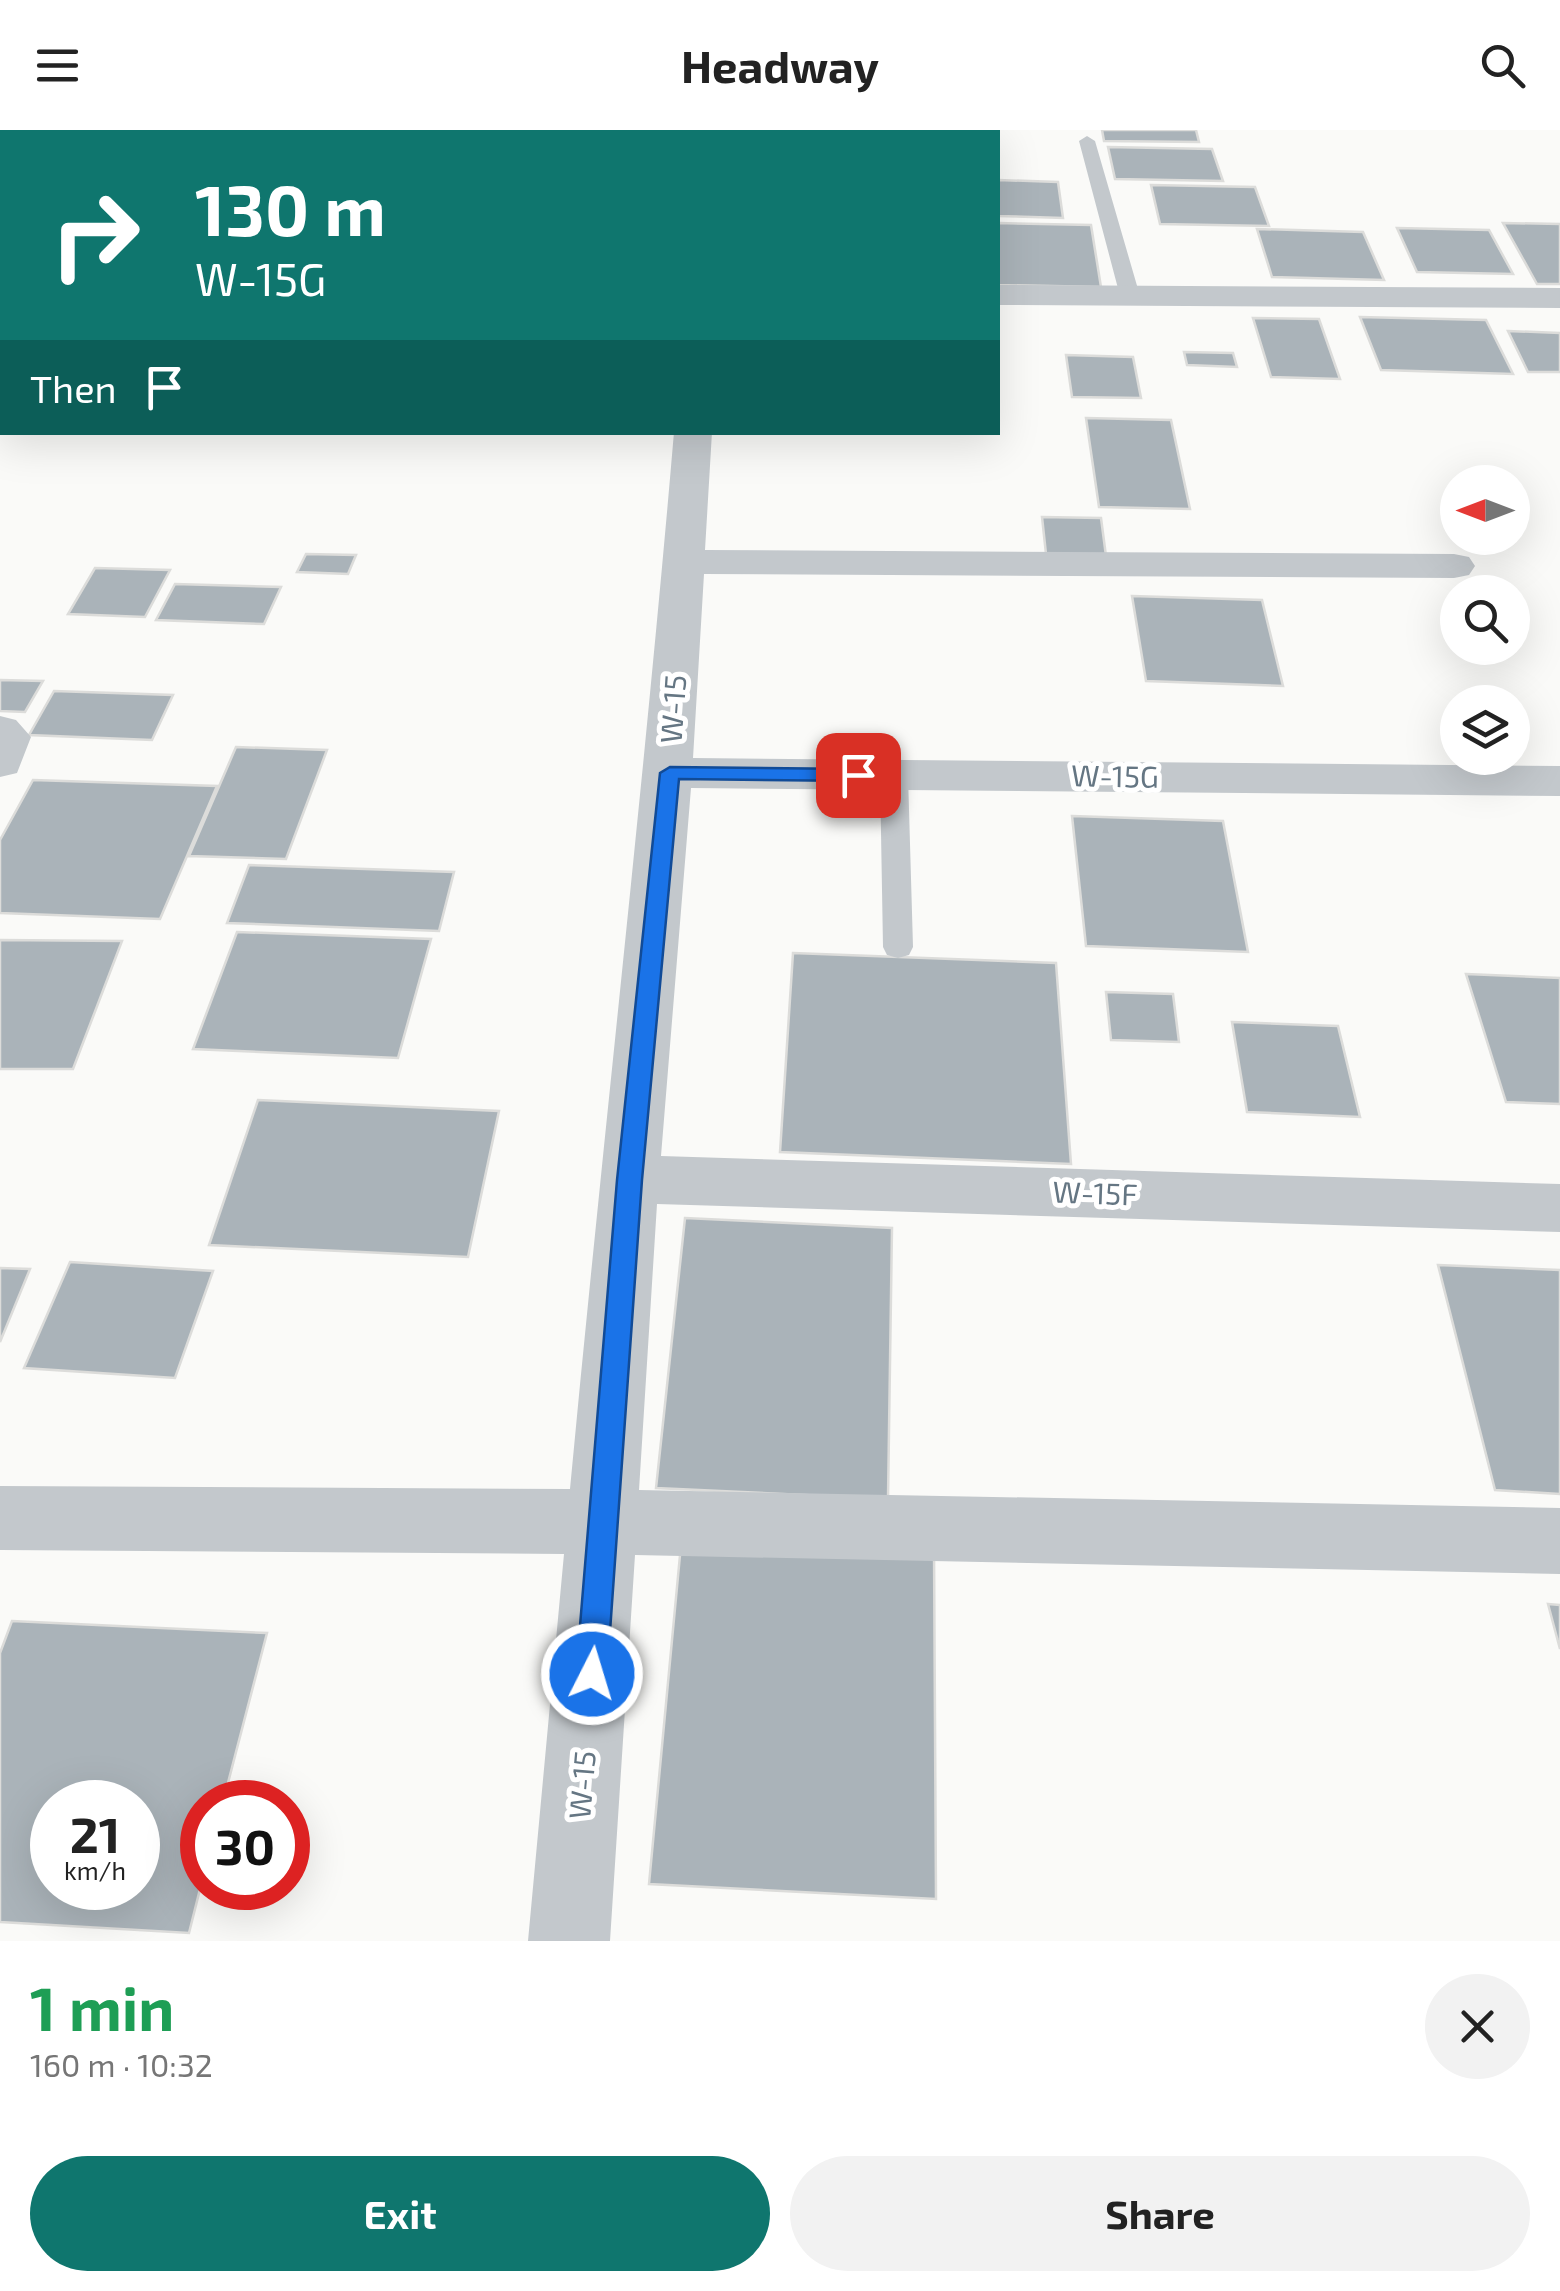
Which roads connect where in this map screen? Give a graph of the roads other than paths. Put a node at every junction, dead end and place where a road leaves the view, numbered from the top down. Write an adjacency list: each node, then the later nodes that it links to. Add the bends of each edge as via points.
1 (1087, 142): 3 (lane)
2 (1000, 296): 3 (street)
3 (1130, 296): 4 (street)
4 (1560, 298)
5 (692, 435): 6 (street, W-15)
6 (685, 562): 7 (street); 10 (street, W-15)
7 (1454, 566)
8 (0, 730): 9 (street, via 8,737)
9 (0, 762)
10 (670, 773): 11 (street, W-15G); 14 (street, W-15)
11 (894, 775): 12 (street, W-15G); 13 (lane)
12 (1560, 781)
13 (898, 947)
14 (629, 1180): 15 (street, W-15F); 17 (street, W-15)
15 (1560, 1208)
16 (0, 1518): 17 (street)
17 (605, 1522): 18 (street); 19 (street, W-15)
18 (1560, 1541)
19 (569, 1941)

